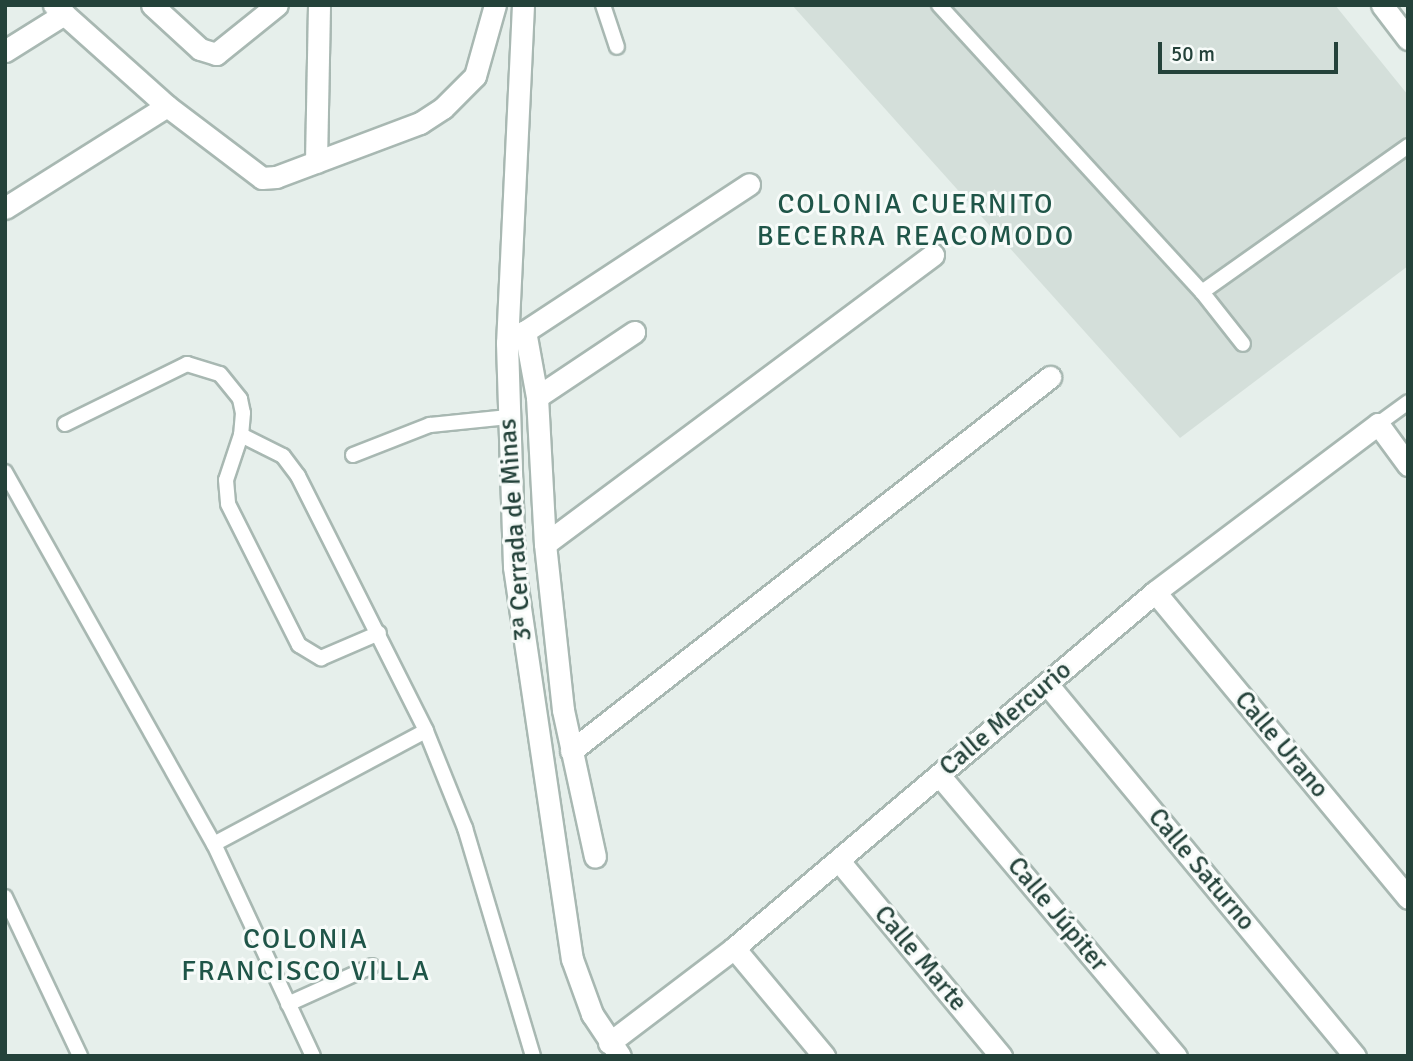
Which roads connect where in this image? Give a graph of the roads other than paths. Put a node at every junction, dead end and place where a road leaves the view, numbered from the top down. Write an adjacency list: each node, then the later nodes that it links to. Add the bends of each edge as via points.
1 (152, 5): 2 (street, via 200,49 216,54)
2 (276, 5)
3 (319, 5): 15 (street)
4 (495, 5): 15 (street, via 475,76 461,95 420,123)
5 (523, 5): 21 (street, 3ª Cerrada de Minas)
6 (603, 5): 11 (lane)
7 (939, 5): 19 (lane)
8 (1382, 5): 10 (street)
9 (59, 10): 12 (street); 13 (street)
10 (1408, 39)
11 (617, 47)
12 (5, 51)
13 (167, 106): 15 (street, via 251,173 276,177); 17 (street)
14 (1408, 146): 19 (lane)
15 (316, 162)
16 (749, 184): 21 (street)
17 (5, 208)
18 (933, 255): 33 (street)
19 (1202, 292): 22 (lane)
20 (634, 332): 24 (street)
21 (516, 337): 24 (street); 26 (street, 3ª Cerrada de Minas)
22 (1243, 344)
23 (1050, 377): 38 (street)
24 (537, 397): 33 (street)
25 (1408, 402): 28 (lane, Calle Mercurio)
26 (509, 418): 30 (lane, via 430,425); 48 (street, 3ª Cerrada de Minas, via 521,633 567,932 579,988)
27 (65, 424): 29 (lane, via 187,364 206,366 232,385 243,414)
28 (1378, 424): 31 (street); 34 (street, Calle Mercurio)
29 (241, 435): 35 (lane, via 283,456 298,476); 35 (lane, via 226,480 228,504 299,645 321,658)
30 (353, 455)
31 (1408, 465)
32 (5, 472): 40 (lane)
33 (545, 544): 38 (street)
34 (1155, 592): 36 (street, Calle Mercurio); 44 (street, Calle Urano)
35 (379, 633): 37 (lane)
36 (1047, 684): 39 (street, Calle Mercurio); 55 (street, Calle Saturno)
37 (426, 732): 40 (lane); 51 (lane, via 466,828)
38 (571, 751): 41 (street)
39 (939, 775): 42 (street, Calle Mercurio); 54 (street, Calle Júpiter)
40 (214, 844): 47 (lane)
41 (595, 857)
42 (838, 861): 45 (street, Calle Mercurio); 53 (street, Calle Marte)
43 (5, 897): 49 (lane)
44 (1408, 898)
45 (734, 948): 48 (street, Calle Mercurio); 52 (street)
46 (372, 966): 47 (lane)
47 (288, 1004): 50 (lane)
48 (615, 1049)
49 (80, 1056)
50 (313, 1056)
51 (533, 1056)
52 (824, 1056)
53 (1001, 1056)
54 (1175, 1056)
55 (1355, 1056)

